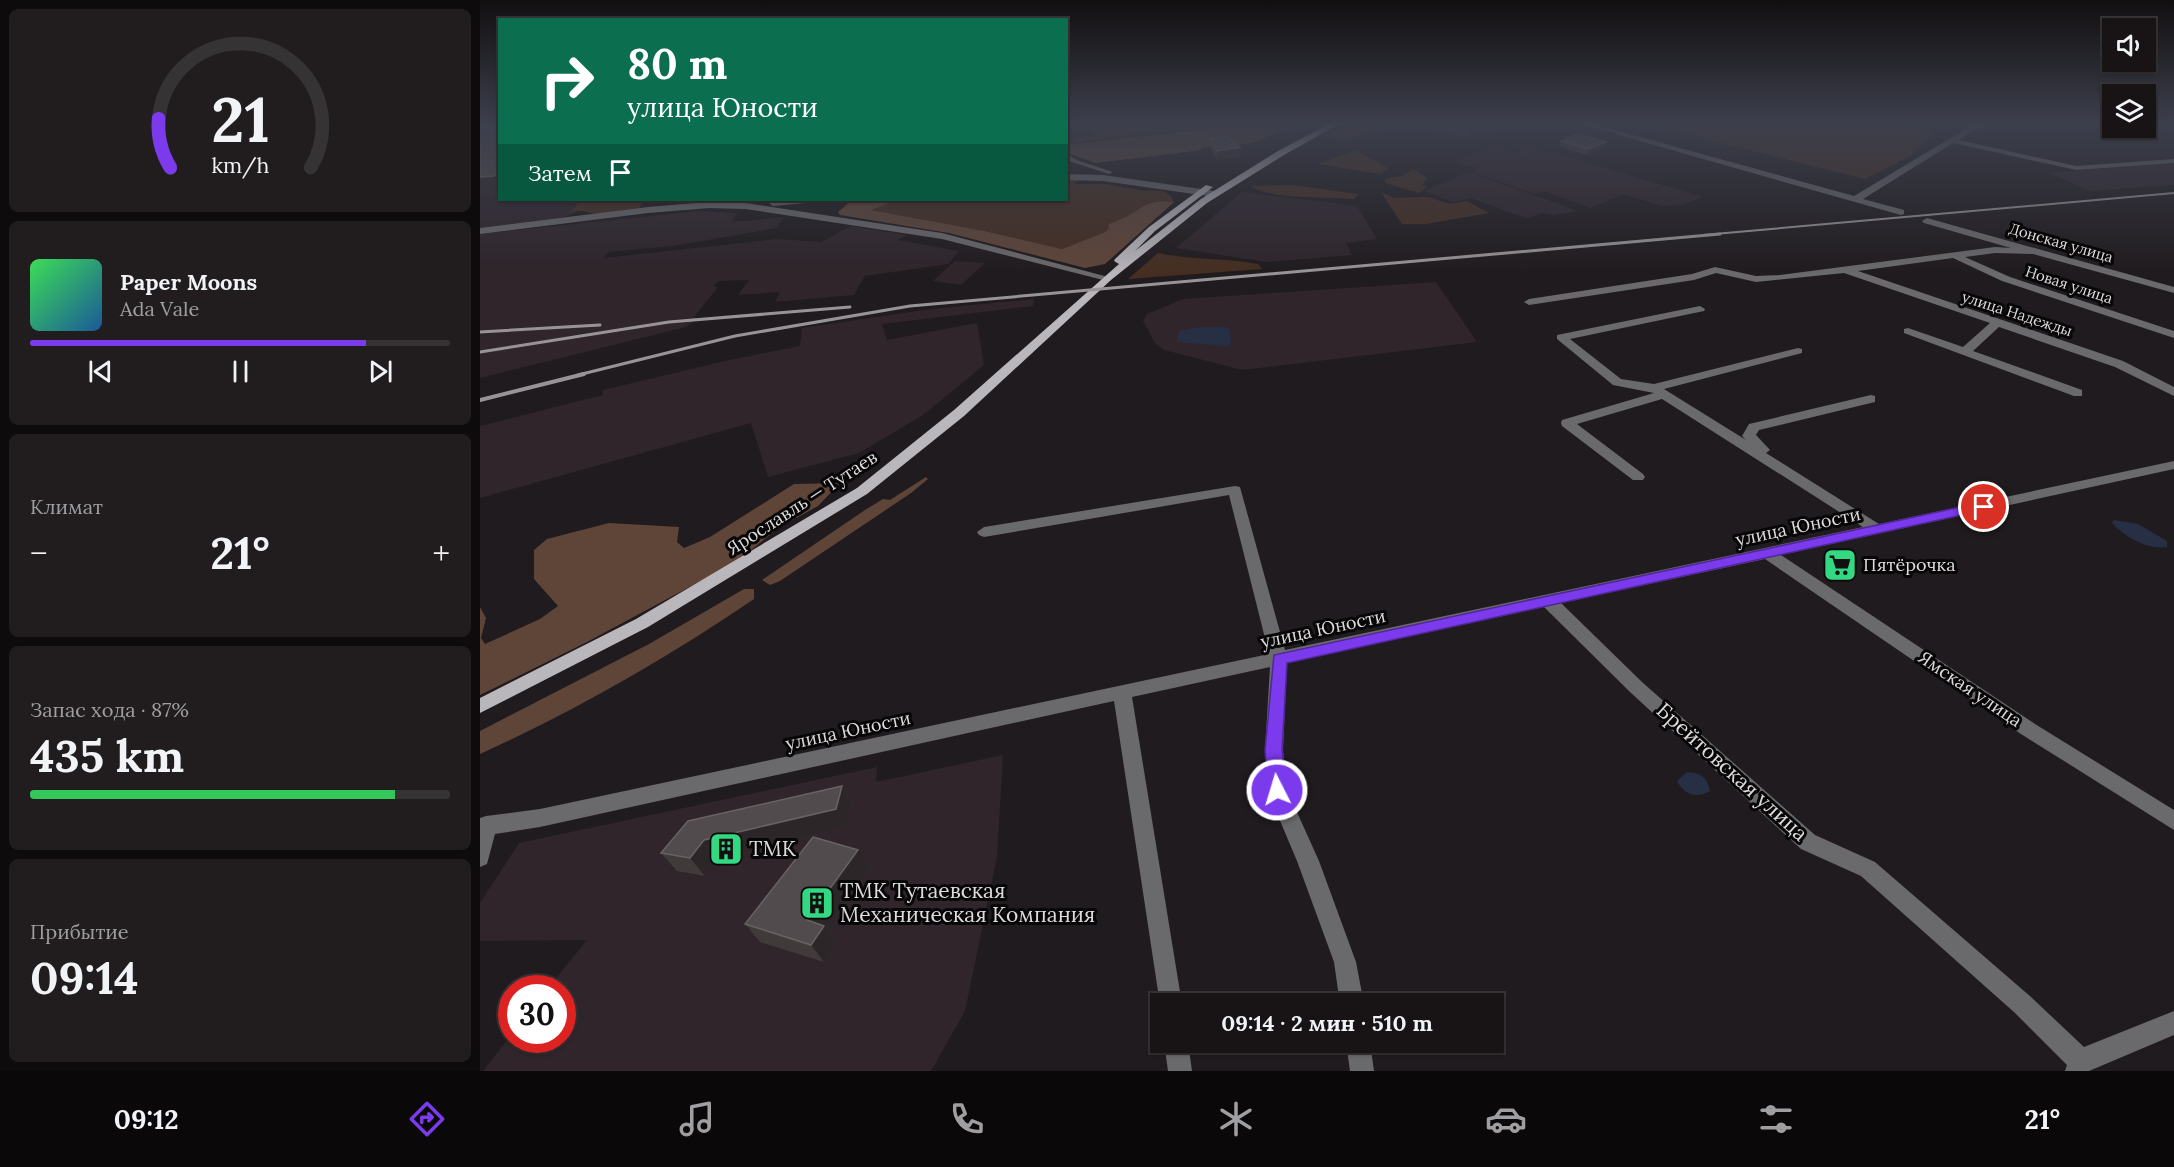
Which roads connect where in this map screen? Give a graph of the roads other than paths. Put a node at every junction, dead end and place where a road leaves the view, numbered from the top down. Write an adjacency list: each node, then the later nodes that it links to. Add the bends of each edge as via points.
1 (1116, 174): 7 (street)
2 (1231, 174): 7 (main road)
3 (1249, 174): 8 (main road)
4 (1765, 174): 9 (street)
5 (1898, 174): 9 (street)
6 (1068, 176): 7 (street)
7 (1202, 191): 8 (street); 20 (main road, via 1132,246)
8 (1215, 194): 20 (main road)
9 (1856, 199): 14 (street)
10 (651, 201): 13 (street)
11 (796, 201): 12 (street)
12 (746, 206): 13 (street); 20 (street, via 942,236)
13 (648, 210): 16 (street)
14 (1901, 213)
15 (1927, 221): 17 (street, Донская улица)
16 (480, 231)
17 (2032, 251): 18 (street, via 2002,250); 21 (street, Донская улица)
18 (1957, 257): 19 (street); 26 (street, Новая улица, via 2006,279)
19 (1848, 271): 22 (street, via 1756,279 1715,270 1694,277); 24 (street, улица Надежды)
20 (1107, 279): 42 (main road, Ярославль — Тутаев, via 959,413 862,491 652,618)
21 (2174, 290)
22 (1529, 302)
23 (1700, 309): 29 (street, via 1561,337 1617,382)
24 (1997, 323): 28 (street); 30 (street, улица Надежды, via 2119,364)
25 (1908, 331): 28 (street)
26 (2174, 335)
27 (1798, 351): 29 (street)
28 (1965, 352): 31 (street)
29 (1659, 391): 34 (street); 35 (street, via 1567,423)
30 (2174, 392)
31 (2078, 393)
32 (1871, 399): 34 (street, via 1754,427 1749,436)
33 (2174, 465): 36 (street, улица Юности)
34 (1782, 469): 36 (street)
35 (1638, 477)
36 (1878, 530): 38 (street, улица Юности)
37 (984, 532): 40 (street, via 1235,490)
38 (1769, 554): 39 (street, улица Юности); 43 (street, Ямская улица, via 2028,729)
39 (1548, 601): 40 (street, улица Юности); 51 (street, Брейтовская улица, via 1636,687 1808,842 1868,869 2023,1005)
40 (1279, 659): 41 (street, улица Юности); 47 (street, via 1274,750 1277,790 1345,962)
41 (1122, 693): 44 (street, улица Юности, via 540,818); 46 (street)
42 (480, 706)
43 (2174, 821)
44 (483, 826): 45 (street)
45 (480, 857)
46 (1168, 993)
47 (1350, 993)
48 (2174, 1023): 51 (street)
49 (1178, 1053): 52 (street)
50 (1360, 1053): 53 (street)
51 (2079, 1066)
52 (1180, 1071)
53 (1362, 1071)

